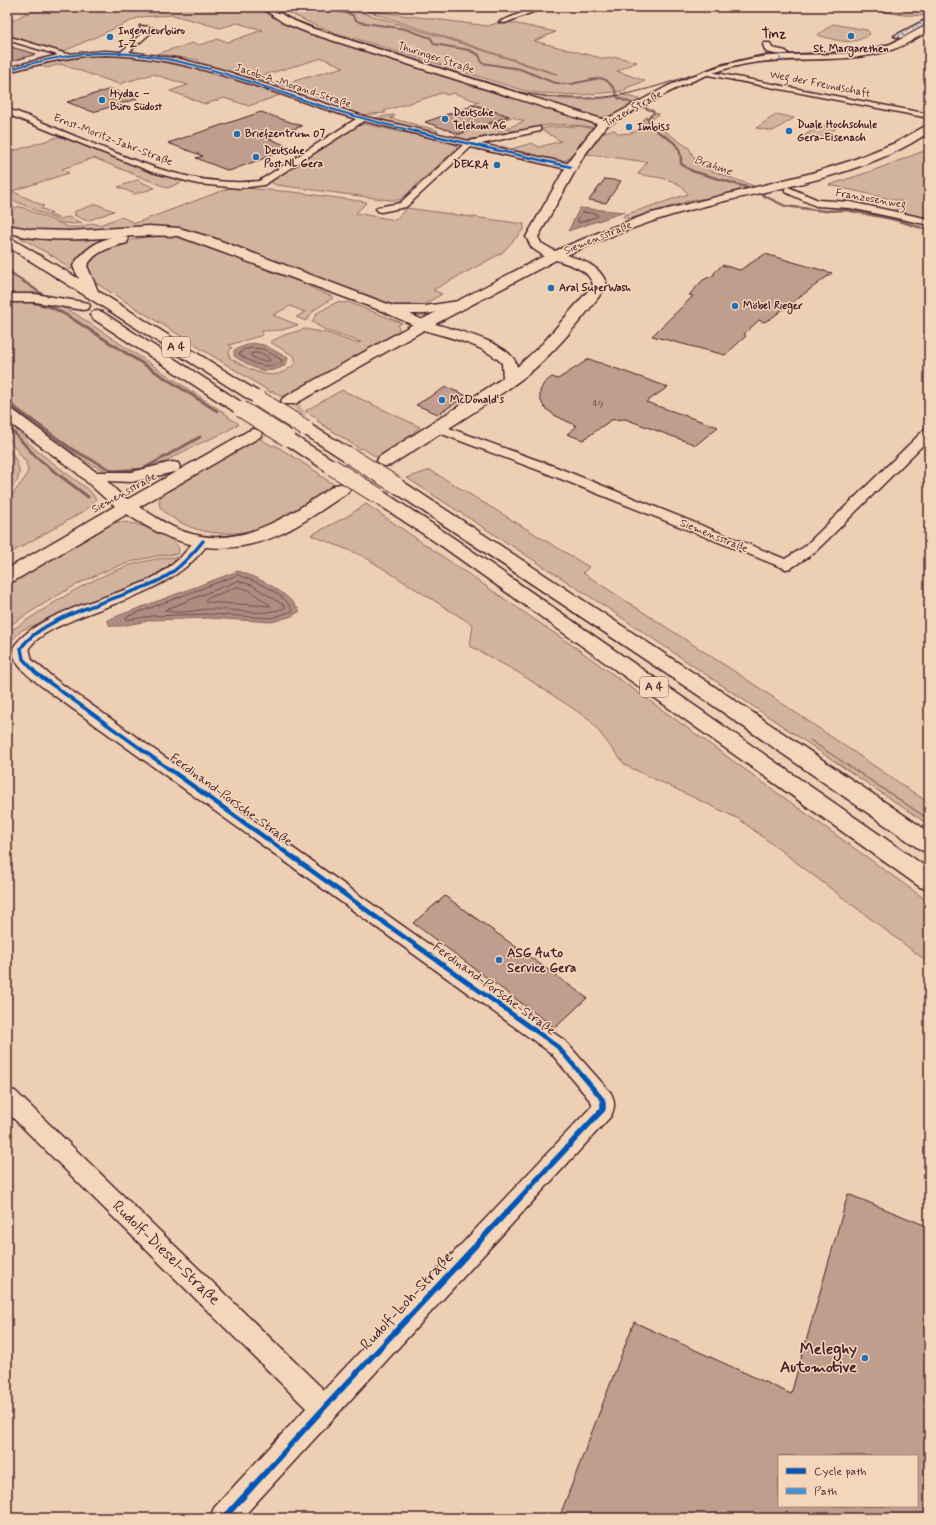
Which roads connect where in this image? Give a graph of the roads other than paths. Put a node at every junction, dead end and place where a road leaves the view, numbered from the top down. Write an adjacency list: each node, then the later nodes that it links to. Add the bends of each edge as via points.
1 (264, 7): 18 (main road, Thüringer Straße, via 287,21 312,31)
2 (542, 7): 4 (street)
3 (929, 20): 7 (street)
4 (503, 22)
5 (929, 27): 7 (street, Tinzer Straße)
6 (146, 34): 10 (street)
7 (902, 37): 12 (street, Tinzer Straße, via 890,47 864,53)
8 (7, 38): 11 (street)
9 (767, 45): 12 (street, Tinzer Straße, via 769,50 783,53)
10 (124, 53): 11 (street, Jacob-A.-Morand-Straße); 17 (street, Jacob-A.-Morand-Straße, via 189,61)
11 (67, 55): 13 (street, Jacob-A.-Morand-Straße)
12 (788, 58): 14 (street, Tinzer Straße, via 744,62)
13 (7, 70)
14 (708, 72): 16 (street, Weg der Freundschaft); 18 (street, Tinzer Straße)
15 (7, 111): 17 (street, Ernst-Moritz-Jahr-Straße, via 171,176 221,184 250,185 261,183)
16 (929, 116)
17 (362, 118): 22 (street, Jacob-A.-Morand-Straße)
18 (604, 123): 23 (main road, Tinzer Straße)
19 (929, 127): 24 (main road, Siemensstraße, via 877,155)
20 (537, 129): 22 (street)
21 (929, 137): 24 (main road, Siemensstraße, via 905,150 835,177)
22 (469, 144): 23 (street, Jacob-A.-Morand-Straße); 25 (street, via 403,205)
23 (571, 167): 30 (main road, Tinzer Straße, via 533,234 533,242)
24 (784, 188): 26 (street, Franzosenweg, via 816,203 850,205); 31 (main road, Siemensstraße, via 648,218)
25 (381, 209)
26 (929, 222)
27 (7, 229): 28 (main road, via 51,235 149,230 172,231)
28 (187, 235): 34 (main road, via 127,238 92,251 83,258 80,266); 36 (main road)
29 (7, 240): 34 (main road, A 4)
30 (541, 255): 31 (main road, Siemensstraße); 35 (main road, Siemensstraße)
31 (563, 257): 38 (main road, Siemensstraße); 39 (main road, Siemensstraße, via 595,273 600,284)
32 (58, 290): 34 (main road, A 4)
33 (7, 298): 34 (main road)
34 (88, 300): 55 (main road, A 4, bridge, via 259,399 396,485 705,690); 56 (main road, A 4, bridge, via 241,409 449,543)
35 (459, 305): 37 (main road); 38 (main road, Siemensstraße)
36 (387, 308): 37 (main road); 38 (main road)
37 (404, 310): 38 (main road)
38 (431, 325): 40 (main road, via 490,348 503,355); 42 (main road, Siemensstraße)
39 (539, 355): 40 (main road); 41 (main road, Siemensstraße)
40 (509, 362): 41 (main road)
41 (511, 380): 44 (main road, Siemensstraße)
42 (295, 405)
43 (7, 412): 48 (main road)
44 (438, 428): 45 (street, Siemensstraße, via 558,473 786,565 809,550); 46 (main road, Siemensstraße)
45 (929, 432)
46 (385, 461)
47 (172, 466): 49 (main road, via 132,476); 51 (main road, Siemensstraße); 51 (main road, Siemensstraße, via 248,430)
48 (82, 468): 49 (main road); 51 (main road)
49 (100, 476): 51 (main road)
50 (341, 489): 52 (main road, Siemensstraße, via 279,528 245,540)
51 (127, 499): 52 (main road, Siemensstraße, via 165,530); 53 (main road, Siemensstraße); 54 (main road, Siemensstraße)
52 (203, 541): 58 (street, Ferdinand-Porsche-Straße, via 189,558 161,579 30,635 21,649 25,662 50,684 558,1047)
53 (7, 561)
54 (7, 577)
55 (929, 844)
56 (929, 881)
57 (7, 1098): 59 (street, Rudolf-Diesel-Straße)
58 (603, 1100): 59 (street, Rudolf-Loh-Straße, via 603,1109)
59 (324, 1408): 60 (street, Rudolf-Loh-Straße)
60 (224, 1518)

